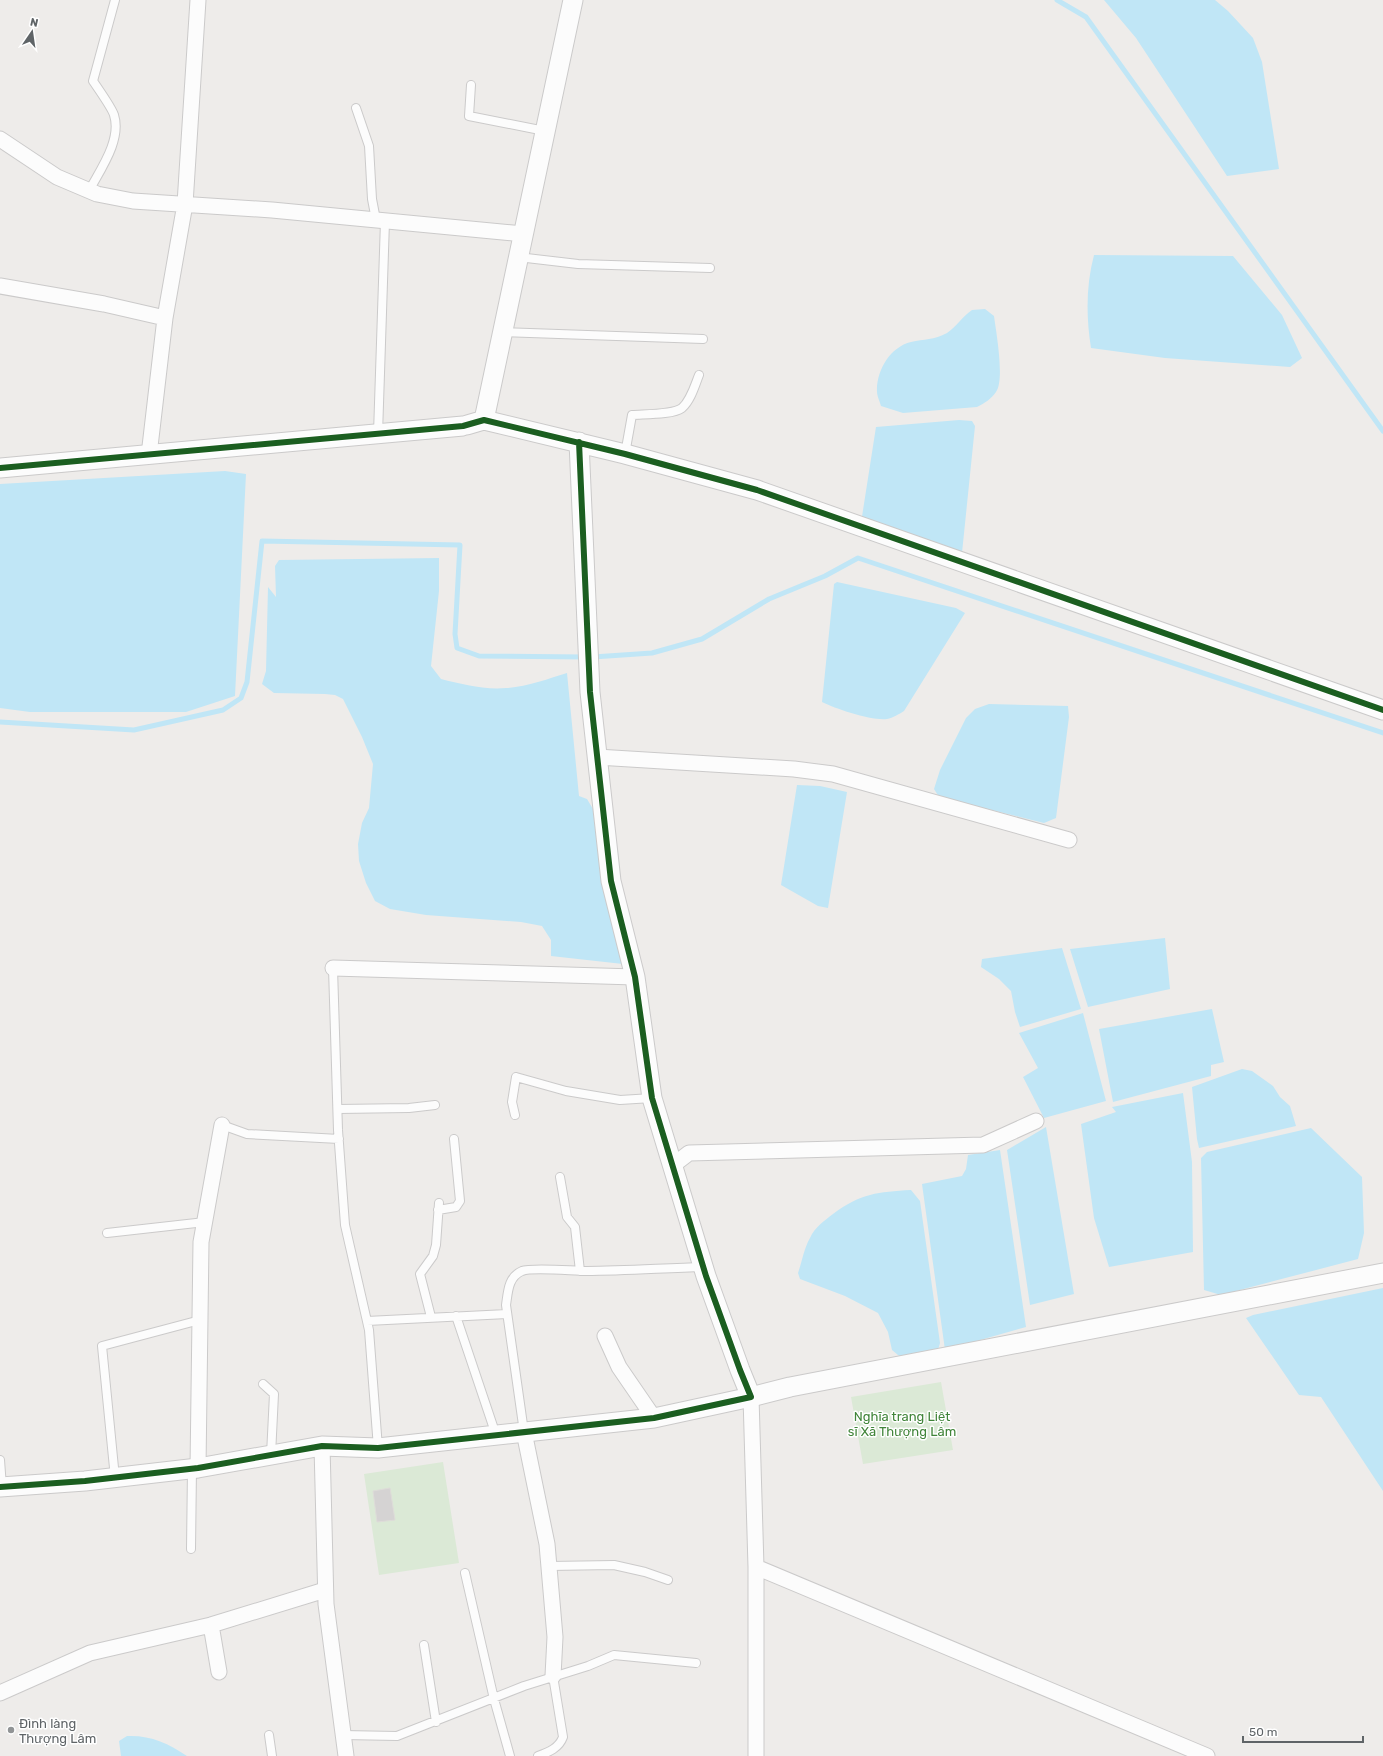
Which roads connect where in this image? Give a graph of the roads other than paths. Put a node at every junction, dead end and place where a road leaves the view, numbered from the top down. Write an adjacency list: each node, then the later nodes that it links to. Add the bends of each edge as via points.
1 (116, 0): 8 (lane, via 93,80 114,114 116,130 112,145)
2 (198, 0): 9 (street)
3 (573, 0): 6 (street)
4 (471, 84): 6 (lane, via 469,116)
5 (356, 108): 10 (lane, via 368,146 372,199)
6 (545, 131): 11 (street)
7 (0, 139): 8 (street, via 57,177)
8 (89, 191): 9 (street, via 133,201)
9 (185, 204): 10 (street); 15 (street)
10 (380, 220): 11 (street); 20 (lane)
11 (523, 234): 12 (street)
12 (518, 257): 13 (lane, via 578,264); 16 (street)
13 (710, 268)
14 (0, 286): 15 (street, via 104,304)
15 (165, 318): 23 (street)
16 (502, 332): 17 (lane); 19 (street)
17 (703, 339)
18 (699, 375): 22 (lane, via 681,409 632,415)
19 (471, 424): 20 (street); 21 (street)
20 (378, 435): 23 (street)
21 (579, 442): 22 (street); 26 (street, via 590,692)
22 (624, 454): 25 (street, via 757,490)
23 (149, 455): 24 (street)
24 (0, 468)
25 (1383, 710)
26 (597, 758): 27 (street, via 794,769 833,774); 29 (street, via 611,881)
27 (1069, 840)
28 (334, 968): 29 (street); 32 (lane)
29 (635, 977): 30 (street)
30 (652, 1098): 33 (lane, via 620,1100 516,1077 512,1102); 38 (street)
31 (435, 1105): 32 (lane)
32 (338, 1109): 37 (lane)
33 (514, 1115)
34 (1036, 1122): 38 (street, via 983,1145 690,1153)
35 (222, 1125): 37 (lane, via 247,1134); 40 (street)
36 (454, 1138): 47 (lane, via 460,1201 456,1207 439,1206 433,1256 420,1274)
37 (339, 1140): 49 (lane, via 345,1225)
38 (672, 1166): 42 (street)
39 (560, 1177): 43 (lane, via 567,1217 576,1227)
40 (205, 1222): 41 (lane); 48 (street, via 201,1242)
41 (107, 1233)
42 (703, 1267): 43 (lane); 52 (street)
43 (580, 1270): 45 (lane, via 522,1271 514,1276 509,1284)
44 (1383, 1274): 52 (street, via 790,1387)
45 (507, 1314): 46 (lane); 54 (lane)
46 (456, 1316): 47 (lane); 55 (lane)
47 (431, 1317): 49 (lane)
48 (200, 1320): 60 (street); 61 (lane, via 102,1346)
49 (367, 1321): 57 (lane)
50 (605, 1336): 53 (street, via 619,1367)
51 (263, 1384): 58 (lane, via 274,1394)
52 (751, 1397): 53 (street); 65 (street)
53 (654, 1418): 54 (street)
54 (524, 1432): 55 (street); 64 (street, via 547,1544)
55 (496, 1435): 57 (street)
56 (322, 1446): 57 (street); 58 (street); 68 (street)
57 (378, 1448)
58 (271, 1455): 60 (street)
59 (0, 1460): 62 (lane)
60 (195, 1469): 61 (street); 63 (lane)
61 (115, 1478): 62 (street)
62 (1, 1487)
63 (191, 1549)
64 (548, 1566): 67 (lane, via 614,1565); 73 (street, via 555,1637)
65 (756, 1567): 79 (street); 84 (street)
66 (465, 1573): 75 (lane)
67 (668, 1580)
68 (325, 1590): 69 (street); 78 (street)
69 (211, 1625): 72 (street); 74 (street, via 90,1653)
70 (424, 1645): 76 (lane)
71 (696, 1663): 73 (lane, via 614,1655)
72 (219, 1672)
73 (553, 1676): 75 (lane); 83 (lane, via 564,1737 552,1750)
74 (0, 1693)
75 (494, 1699): 76 (lane); 82 (lane)
76 (436, 1722): 78 (lane, via 397,1736)
77 (269, 1735): 80 (lane)
78 (343, 1735): 81 (street)
79 (759, 1754)
80 (272, 1756)
81 (346, 1756)
82 (510, 1756)
83 (538, 1756)
84 (1207, 1756)

